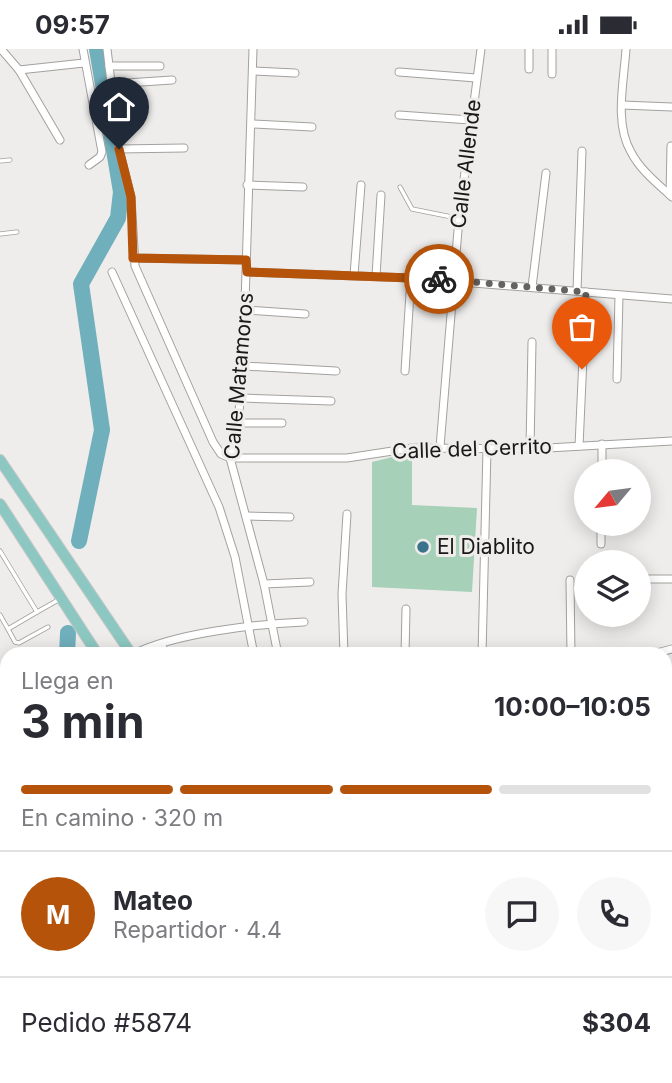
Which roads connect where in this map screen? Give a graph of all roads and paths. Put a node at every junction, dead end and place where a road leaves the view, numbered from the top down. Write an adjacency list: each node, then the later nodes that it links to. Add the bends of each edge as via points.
1 (1, 49): 13 (street)
2 (83, 49): 9 (street)
3 (107, 49): 10 (street)
4 (253, 49): 14 (street, Calle Matamoros)
5 (481, 49): 18 (street, Calle Allende)
6 (529, 49): 12 (street)
7 (552, 49): 17 (street)
8 (626, 49): 21 (street)
9 (84, 63): 13 (street); 34 (street, via 102,152)
10 (109, 66): 11 (street); 20 (street)
11 (160, 66)
12 (529, 69)
13 (19, 70): 27 (street)
14 (253, 71): 16 (street); 25 (street, Calle Matamoros)
15 (399, 72): 18 (street)
16 (295, 73)
17 (552, 74)
18 (476, 78): 24 (street, Calle Allende)
19 (172, 80): 20 (street)
20 (111, 84): 30 (street)
21 (622, 106): 22 (street); 41 (street, via 630,152)
22 (672, 107)
23 (399, 115): 24 (street)
24 (470, 120): 42 (street, Calle Allende)
25 (252, 124): 26 (street); 36 (street, Calle Matamoros)
26 (312, 127)
27 (60, 140)
28 (671, 146): 41 (street)
29 (184, 148): 30 (street)
30 (119, 149): 45 (street, via 132,205)
31 (582, 151): 54 (street)
32 (10, 160): 33 (lane)
33 (0, 161)
34 (89, 165)
35 (546, 173): 53 (street)
36 (247, 185): 38 (street); 46 (street, Calle Matamoros)
37 (361, 185): 49 (street)
38 (303, 187)
39 (400, 187): 42 (lane, via 412,209)
40 (381, 195): 50 (street)
41 (671, 196)
42 (459, 218): 52 (street, Calle Allende)
43 (17, 232): 44 (lane)
44 (0, 234)
45 (133, 258): 46 (street); 74 (street, via 213,442)
46 (246, 260): 48 (street, Calle Matamoros)
47 (113, 272): 97 (street, via 219,507 235,557)
48 (247, 272): 49 (street); 57 (street, Calle Matamoros)
49 (354, 275): 50 (street)
50 (376, 276): 51 (street)
51 (411, 278): 52 (street); 62 (street)
52 (453, 280): 53 (street); 71 (street, Calle Allende)
53 (531, 288): 54 (street)
54 (581, 291): 55 (street); 70 (street)
55 (619, 295): 56 (street); 63 (street)
56 (672, 299)
57 (246, 310): 58 (street); 60 (street, Calle Matamoros)
58 (305, 314)
59 (532, 342): 73 (street)
60 (243, 366): 61 (street); 64 (street, Calle Matamoros)
61 (336, 371)
62 (405, 371)
63 (617, 379)
64 (241, 398): 65 (street); 66 (street, Calle Matamoros)
65 (331, 401)
66 (238, 423): 67 (street); 74 (street, Calle Matamoros)
67 (282, 423)
68 (672, 441): 69 (street, Calle del Cerrito)
69 (602, 444): 70 (street, Calle del Cerrito); 75 (street)
70 (579, 446): 73 (street, Calle del Cerrito)
71 (440, 447): 72 (street, Calle del Cerrito); 74 (street, Calle del Cerrito, via 347,458)
72 (487, 449): 73 (street, Calle del Cerrito); 108 (street)
73 (530, 449)
74 (230, 458): 79 (street, Calle Matamoros)
75 (602, 459)
76 (0, 460): 101 (main road)
77 (0, 504): 81 (main road)
78 (347, 514): 106 (street)
79 (246, 516): 80 (street); 89 (street, Calle Matamoros)
80 (290, 517)
81 (5, 523): 90 (main road)
82 (601, 536): 83 (street)
83 (601, 544)
84 (0, 551): 92 (lane)
85 (651, 579): 86 (street)
86 (672, 579)
87 (570, 580): 109 (street)
88 (310, 582): 89 (street)
89 (264, 584): 95 (street, Calle Matamoros)
90 (61, 598): 92 (lane); 100 (main road)
91 (406, 609): 107 (street)
92 (37, 613): 98 (lane)
93 (0, 615): 98 (lane)
94 (304, 622): 95 (street)
95 (273, 624): 97 (street); 105 (street, Calle Matamoros)
96 (48, 627): 98 (lane, via 19,643)
97 (248, 627): 99 (street); 104 (street)
98 (8, 629)
99 (161, 643): 102 (street); 103 (lane)
100 (93, 647)
101 (127, 647)
102 (150, 647)
103 (164, 647)
104 (252, 647)
105 (277, 647)
106 (344, 647)
107 (405, 647)
108 (482, 647)
109 (571, 647)

